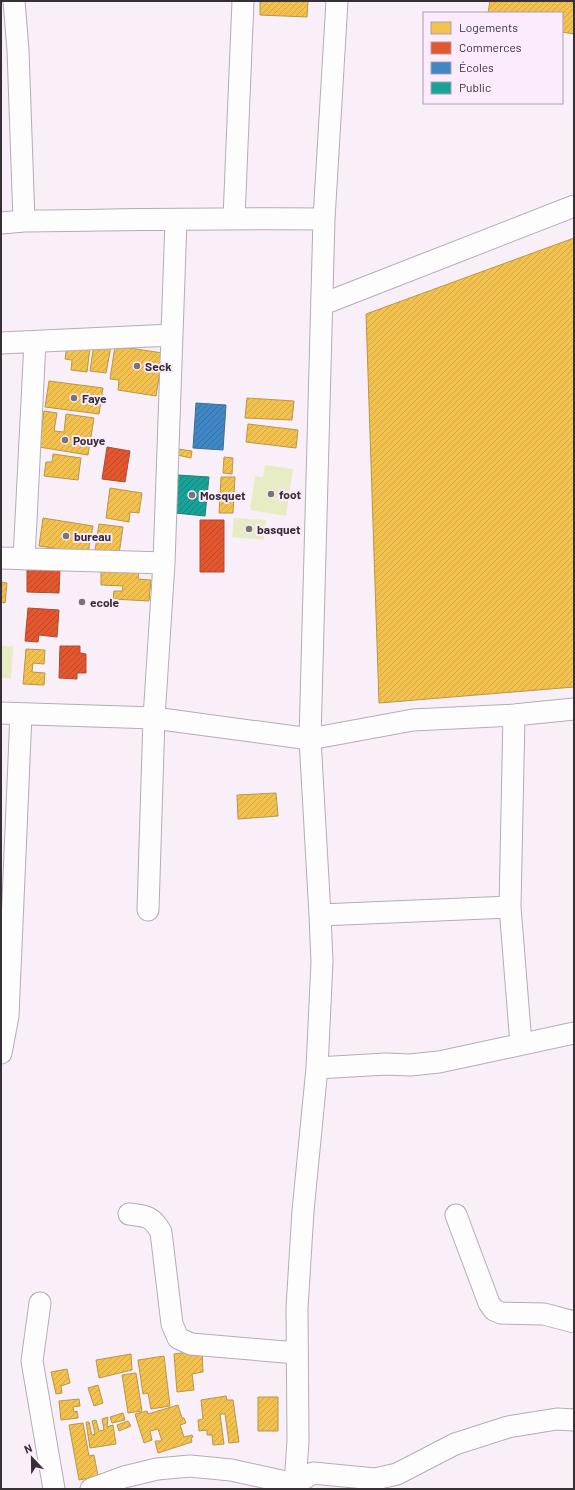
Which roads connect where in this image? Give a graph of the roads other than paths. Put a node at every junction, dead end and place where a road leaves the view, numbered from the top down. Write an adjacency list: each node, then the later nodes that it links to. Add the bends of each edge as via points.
1 (14, 1): 4 (street)
2 (243, 1): 6 (street)
3 (337, 1): 7 (street)
4 (10, 50): 9 (street)
5 (574, 206): 11 (street)
6 (234, 218): 7 (street); 8 (street)
7 (324, 219): 11 (street)
8 (176, 220): 9 (street); 12 (street)
9 (24, 221): 10 (street)
10 (1, 223)
11 (323, 304): 23 (street)
12 (172, 335): 13 (street); 17 (street)
13 (35, 342): 14 (street); 16 (street)
14 (1, 343)
15 (1, 558): 16 (street)
16 (24, 559): 17 (street)
17 (164, 564): 22 (street)
18 (574, 710): 21 (street)
19 (1, 713): 20 (street)
20 (22, 714): 22 (street); 27 (street)
21 (514, 715): 23 (street, via 413,720); 24 (street)
22 (154, 718): 23 (street); 25 (street)
23 (310, 739): 26 (street)
24 (510, 907): 26 (street); 29 (street)
25 (148, 910)
26 (320, 915): 31 (street, via 322,962)
27 (6, 927): 30 (street, via 8,1016)
28 (574, 1033): 29 (street)
29 (521, 1044): 31 (street, via 439,1062)
30 (1, 1053)
31 (318, 1068): 36 (street, via 303,1211)
32 (129, 1214): 36 (street, via 146,1216 155,1222 161,1232 172,1324 178,1338 191,1344)
33 (456, 1215): 35 (street, via 489,1303 494,1310 501,1313 544,1314)
34 (40, 1303): 40 (street, via 32,1362)
35 (574, 1322)
36 (297, 1353): 39 (street, via 298,1441)
37 (574, 1420): 38 (street, via 557,1420 508,1428 455,1444)
38 (398, 1481): 39 (street, via 313,1473)
39 (295, 1484): 41 (street, via 232,1470 190,1466 124,1477)
40 (54, 1489)
41 (91, 1489)

